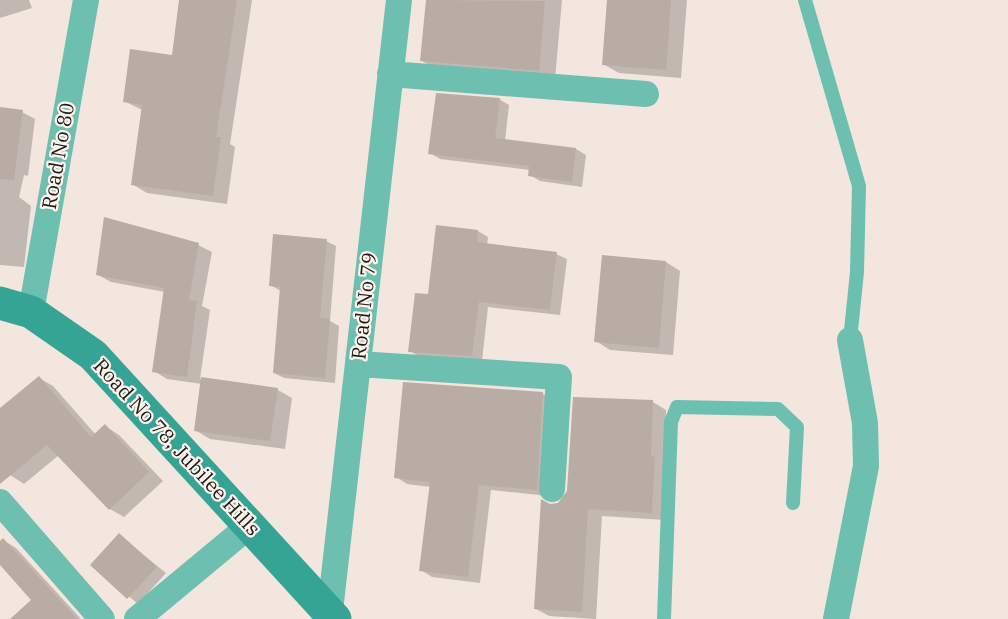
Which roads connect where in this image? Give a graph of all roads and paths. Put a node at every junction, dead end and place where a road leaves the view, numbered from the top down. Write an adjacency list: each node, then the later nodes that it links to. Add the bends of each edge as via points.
1 (86, 0): 7 (street, Road No 80)
2 (399, 0): 4 (street, Road No 79)
3 (805, 0): 8 (lane, via 859,186 857,272)
4 (390, 74): 5 (street); 9 (street, Road No 79)
5 (646, 94)
6 (0, 303): 7 (main road, Road No 78, Jubilee Hills)
7 (31, 312): 13 (main road, Road No 78, Jubilee Hills, via 93,355)
8 (850, 340): 18 (street, via 865,423 866,466)
9 (357, 364): 10 (street, via 558,377); 14 (street, Road No 79)
10 (552, 489)
11 (0, 502): 15 (street)
12 (793, 503): 17 (lane, via 797,427 778,409 677,407 671,422)
13 (249, 526): 14 (main road, Road No 78, Jubilee Hills); 16 (street)
14 (332, 615)
15 (102, 619)
16 (137, 619)
17 (664, 619)
18 (836, 619)

